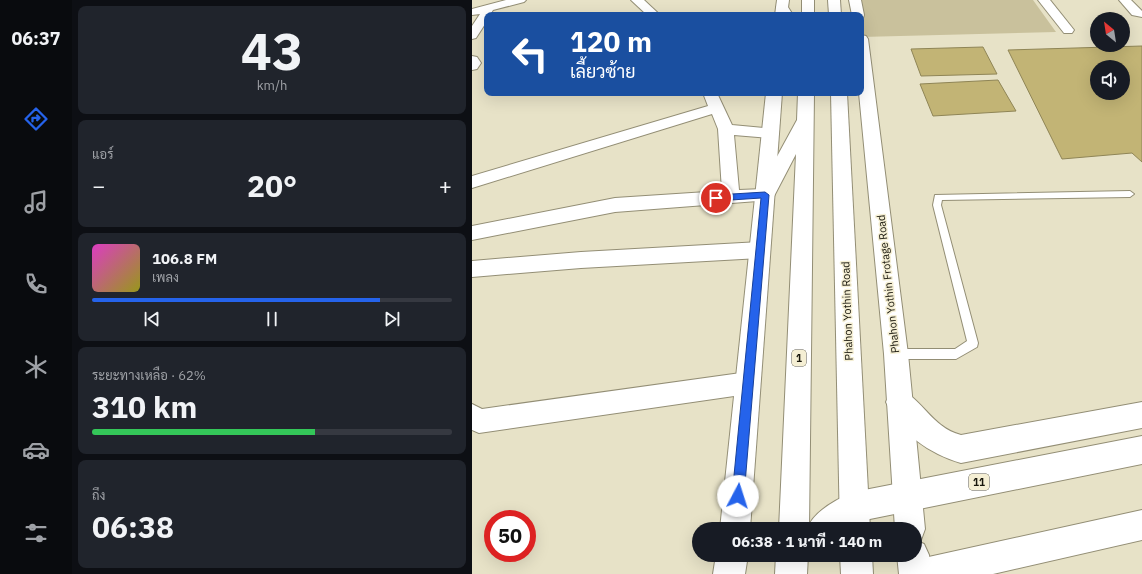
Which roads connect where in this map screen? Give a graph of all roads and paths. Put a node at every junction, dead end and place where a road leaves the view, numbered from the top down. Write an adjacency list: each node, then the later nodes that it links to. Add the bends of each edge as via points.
1 (520, 0): 8 (street)
2 (637, 0): 11 (street)
3 (808, 0): 12 (main road)
4 (834, 0): 13 (main road)
5 (855, 0): 14 (main road)
6 (1044, 0): 17 (street)
7 (1125, 0): 15 (street, via 1136,14)
8 (489, 8): 9 (street); 10 (street)
9 (472, 12)
10 (486, 12)
11 (651, 12)
12 (808, 12)
13 (835, 12)
14 (857, 12)
15 (1142, 14)
16 (484, 16): 18 (street)
17 (1068, 30)
18 (472, 35)
19 (472, 60): 20 (street)
20 (472, 66)
21 (864, 73): 37 (main road, Phahon Yothin Frotage Road)
22 (711, 96): 26 (street)
23 (774, 96): 29 (main road)
24 (806, 96): 27 (main road, 1)
25 (839, 96): 44 (main road, Phahon Yothin Road)
26 (716, 108): 28 (street); 30 (street)
27 (806, 119): 32 (main road); 46 (main road, 1)
28 (726, 129): 29 (street); 33 (street)
29 (770, 133): 32 (main road)
30 (472, 182)
31 (1130, 194): 37 (lane, via 938,197 937,205 974,343 956,354)
32 (765, 195): 33 (street); 35 (main road)
33 (731, 197): 34 (street, via 615,205)
34 (472, 233)
35 (760, 250): 36 (street); 38 (main road)
36 (472, 269)
37 (896, 354): 39 (main road, Phahon Yothin Frotage Road)
38 (748, 383): 41 (street, via 479,421); 45 (main road)
39 (899, 402): 40 (main road, via 923,431 949,447 961,449); 43 (main road, Phahon Yothin Frotage Road)
40 (1142, 415)
41 (472, 416)
42 (1142, 450): 43 (main road, 11)
43 (907, 496): 44 (main road, 11); 48 (main road, Phahon Yothin Frotage Road)
44 (855, 518): 47 (main road, 11)
45 (736, 522)
46 (794, 522)
47 (843, 522)
48 (909, 522)
49 (1142, 525): 56 (main road)
50 (731, 562): 53 (main road)
51 (856, 562): 54 (main road)
52 (914, 562): 55 (main road)
53 (730, 574)
54 (857, 574)
55 (915, 574)
56 (924, 574)

